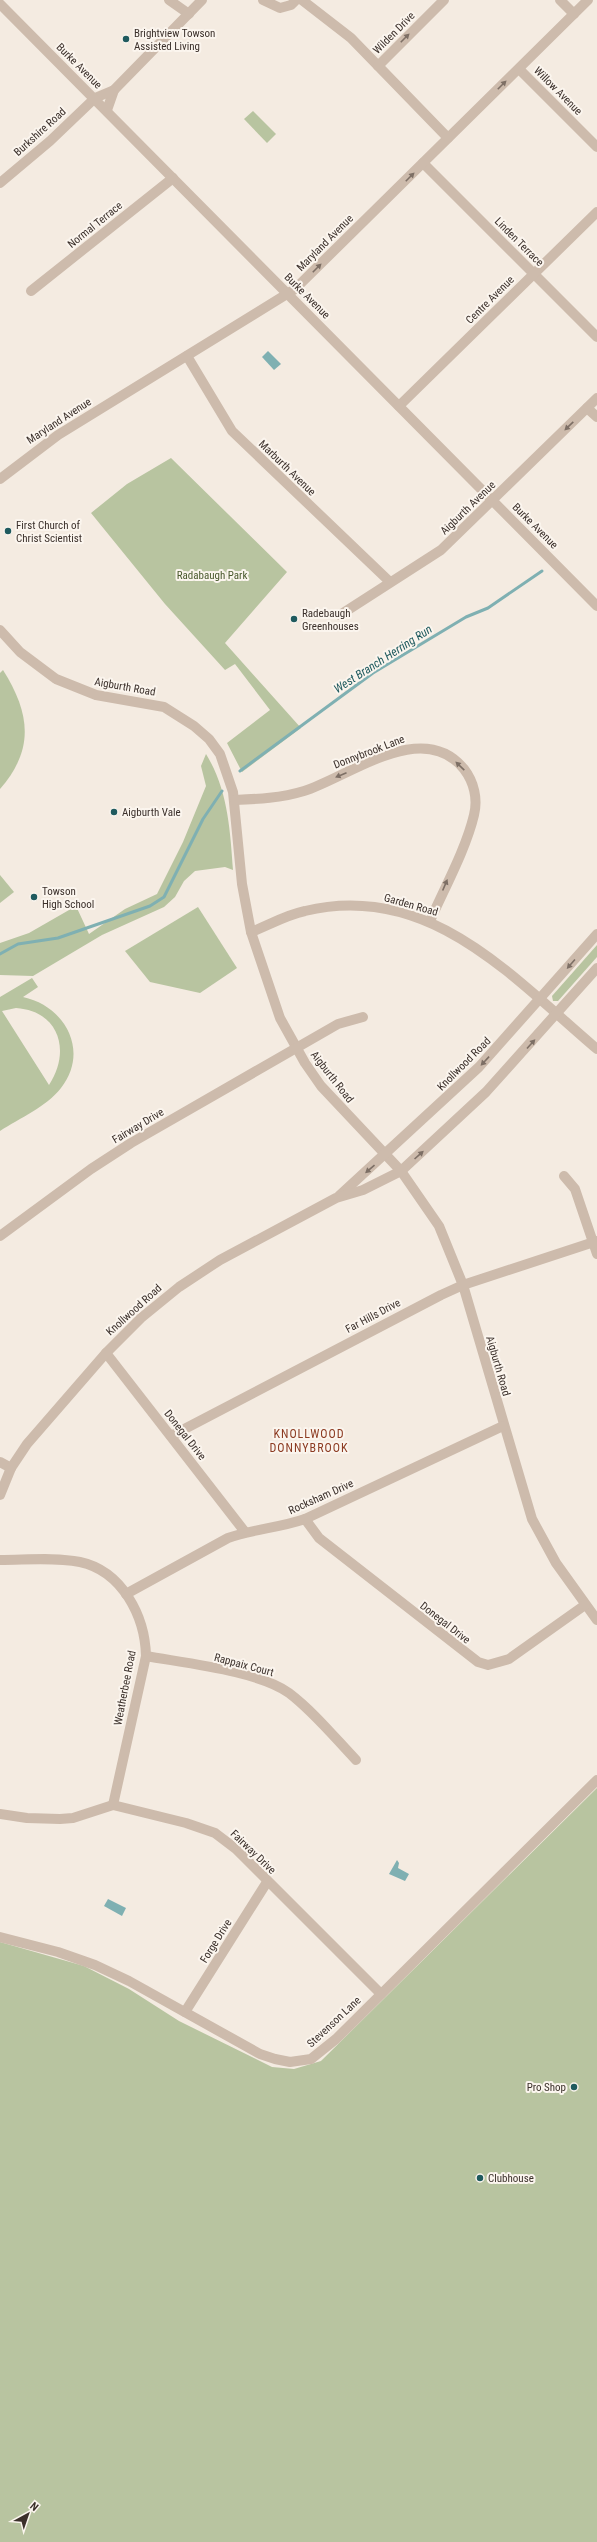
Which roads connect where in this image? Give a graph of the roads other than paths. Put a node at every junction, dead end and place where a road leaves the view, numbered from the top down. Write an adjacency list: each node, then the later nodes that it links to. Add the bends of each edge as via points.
1 (170, 0): 10 (street)
2 (202, 0): 10 (street)
3 (263, 0): 4 (street, via 280,8 291,5)
4 (296, 0)
5 (302, 0): 12 (street, via 351,38)
6 (444, 0): 12 (street, Wilden Drive, one-way to 6)
7 (560, 0): 11 (street)
8 (588, 0): 11 (street, Maryland Avenue)
9 (0, 4): 15 (street, Burke Avenue)
10 (189, 14): 14 (street)
11 (574, 14): 13 (street, Maryland Avenue)
12 (378, 66): 17 (street)
13 (519, 69): 17 (street, Maryland Avenue, one-way to 13); 18 (street, Willow Avenue)
14 (114, 90): 15 (street); 16 (street)
15 (95, 98): 16 (street, Burke Avenue); 21 (street, Burkshire Road, via 50,141)
16 (107, 110): 20 (street, Burke Avenue)
17 (448, 138): 19 (street, Maryland Avenue)
18 (597, 148)
19 (423, 163): 23 (street, Linden Terrace); 25 (street, Maryland Avenue, one-way to 19)
20 (173, 178): 24 (street, Normal Terrace); 25 (street, Burke Avenue)
21 (0, 182)
22 (597, 212): 23 (street, Centre Avenue)
23 (534, 274): 26 (street, Linden Terrace); 29 (street, Centre Avenue)
24 (31, 291)
25 (288, 294): 27 (street, Maryland Avenue); 29 (street, Burke Avenue)
26 (597, 337)
27 (187, 356): 32 (street, Maryland Avenue, via 43,444); 34 (street, Marburth Avenue, via 232,431)
28 (597, 398): 30 (street, Aigburth Avenue)
29 (399, 406): 33 (street, Burke Avenue)
30 (588, 408): 31 (street); 33 (street, Aigburth Avenue, one-way to 33)
31 (597, 417)
32 (0, 479)
33 (492, 500): 34 (street, Aigburth Avenue, via 442,550); 35 (street, Burke Avenue)
34 (390, 582): 36 (street, Aigburth Avenue)
35 (597, 606)
36 (340, 615)
37 (0, 630): 38 (street, Aigburth Road, via 38,668 66,684 105,697 157,705 187,720 209,739 220,754 232,784)
38 (235, 800): 39 (street, Donnybrook Lane, one-way to 38, via 475,814 474,788 470,777 446,754 435,749 410,748 305,791 272,798); 40 (street, Aigburth Road, via 242,884)
39 (430, 921): 40 (street, Garden Road, via 382,908 342,906 297,913); 43 (street, Garden Road, via 470,943)
40 (251, 932): 46 (street, Aigburth Road, via 272,1000)
41 (597, 934): 43 (street, Knollwood Road, one-way to 43)
42 (597, 968): 44 (street, Knollwood Road)
43 (539, 1000): 44 (street, Garden Road); 48 (street, Knollwood Road, one-way to 48, via 479,1067)
44 (557, 1015): 47 (street, Garden Road); 49 (street, Knollwood Road, one-way to 44, via 486,1092)
45 (363, 1017): 46 (street, Fairway Drive, via 338,1024)
46 (296, 1048): 48 (street, Aigburth Road, via 325,1091); 52 (street, Fairway Drive, via 91,1169)
47 (597, 1049)
48 (386, 1154): 49 (street, Aigburth Road); 51 (street, Knollwood Road, one-way to 51)
49 (401, 1171): 51 (street, Knollwood Road, via 363,1190); 55 (street, Aigburth Road, via 440,1226)
50 (564, 1176): 53 (street, via 575,1190)
51 (336, 1198): 56 (street, Knollwood Road, via 200,1272 140,1318)
52 (0, 1236)
53 (595, 1242): 54 (street); 55 (street, Far Hills Drive)
54 (597, 1254)
55 (463, 1285): 57 (street, Aigburth Road); 58 (street, Far Hills Drive, via 421,1304)
56 (106, 1353): 58 (street, Donegal Drive); 60 (street, Knollwood Road, via 27,1444)
57 (503, 1426): 62 (street, Rocksham Drive); 66 (street, Aigburth Road, via 534,1524 556,1563)
58 (171, 1436): 63 (street, Donegal Drive)
59 (0, 1462): 60 (street)
60 (11, 1468): 61 (street, Knollwood Road)
61 (0, 1495)
62 (305, 1519): 63 (street, Rocksham Drive, via 284,1526); 66 (street, Donegal Drive, via 319,1538 478,1662 488,1665 509,1659)
63 (245, 1532): 65 (street, Rocksham Drive, via 228,1538)
64 (0, 1560): 65 (street, Weatherbee Road, via 82,1563 105,1574)
65 (126, 1594): 68 (street, Weatherbee Road, via 140,1620)
66 (586, 1604): 67 (street, Aigburth Road)
67 (597, 1620)
68 (146, 1656): 69 (street, Rappaix Court, via 235,1673 280,1687 299,1702); 71 (street, Weatherbee Road)
69 (356, 1760)
70 (597, 1780): 75 (street, Stevenson Lane)
71 (113, 1806): 72 (street, Fairway Drive, via 73,1818 60,1819); 73 (street, Fairway Drive, via 168,1818 215,1833 229,1843)
72 (0, 1814)
73 (267, 1882): 75 (street, Fairway Drive); 76 (street, Forge Drive)
74 (0, 1937): 76 (street, Stevenson Lane, via 58,1952 95,1965)
75 (381, 1994): 76 (street, Stevenson Lane, via 323,2051 311,2059 301,2061 290,2062 260,2054)
76 (185, 2012)

